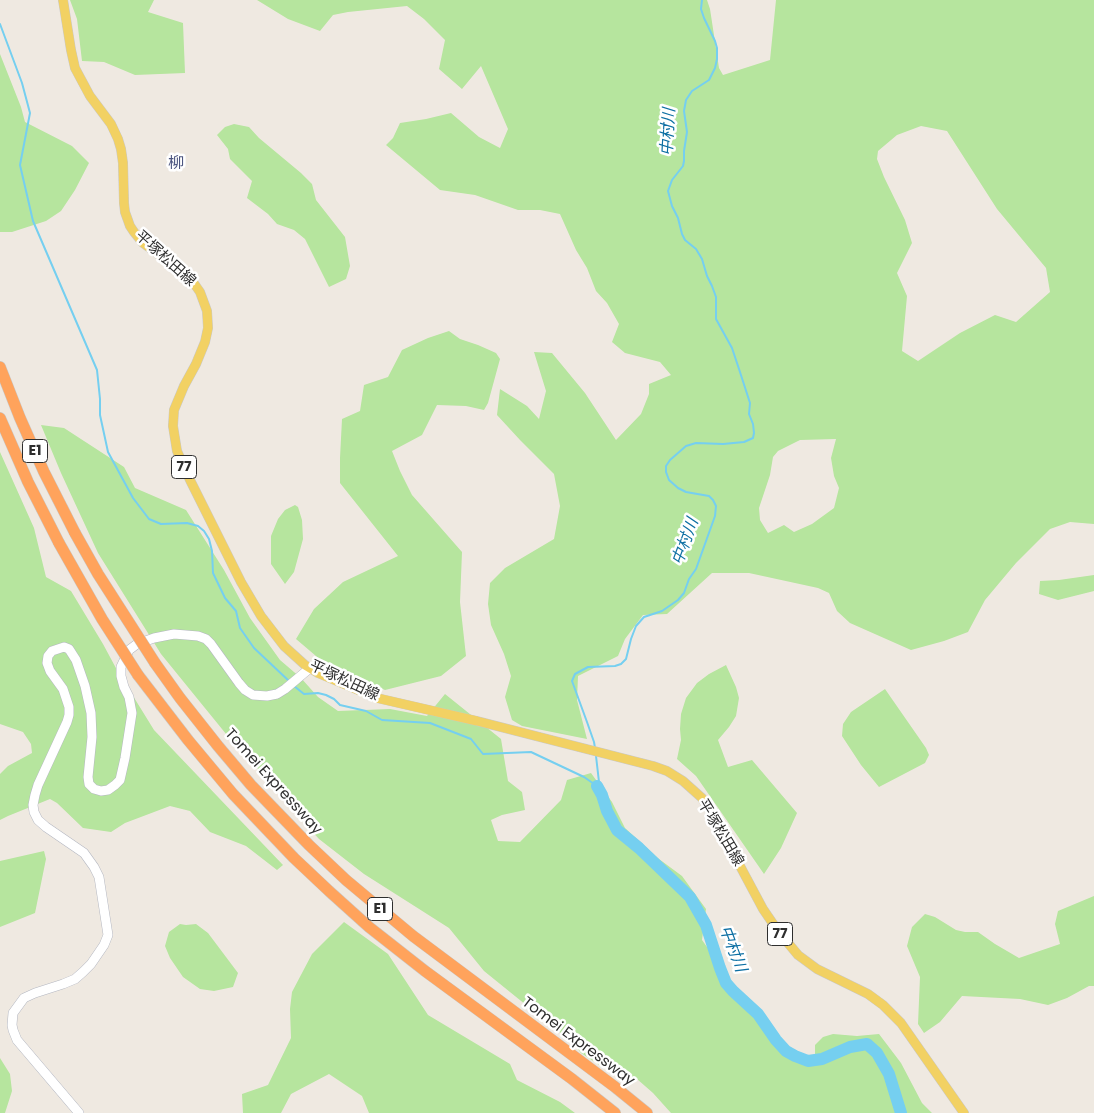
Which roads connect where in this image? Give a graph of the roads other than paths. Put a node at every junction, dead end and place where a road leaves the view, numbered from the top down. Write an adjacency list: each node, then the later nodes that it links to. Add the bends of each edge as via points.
1 (63, 0): 4 (main road, 平塚松田線 / 77, via 75,68 116,132 122,149 124,203 130,226 143,243 193,282 207,311 206,342 174,410 177,451 261,616)
2 (0, 367): 7 (highway, Tomei Expressway / E1, bridge, via 44,472 98,574 155,663 213,739 309,845 346,880 413,936)
3 (0, 418): 6 (highway, E1, bridge, via 28,482 102,619 138,676 233,794 294,858 369,927)
4 (308, 670): 5 (street, via 277,694 253,694 238,683 206,639 174,634 137,644 129,650 122,667 121,676 132,713 120,780 108,790 101,791 89,784 92,713 76,660 64,647 48,656 47,663 63,689 69,715 36,790 34,812 46,827 84,853 94,867 99,877 108,935 91,964 75,979 24,998 13,1013 12,1025 17,1040); 8 (main road, 平塚松田線 / 77, via 377,698 653,766 683,781 702,798 763,909 798,955 817,969 884,1005 901,1023)
5 (80, 1113)
6 (615, 1113)
7 (646, 1113)
8 (964, 1113)

